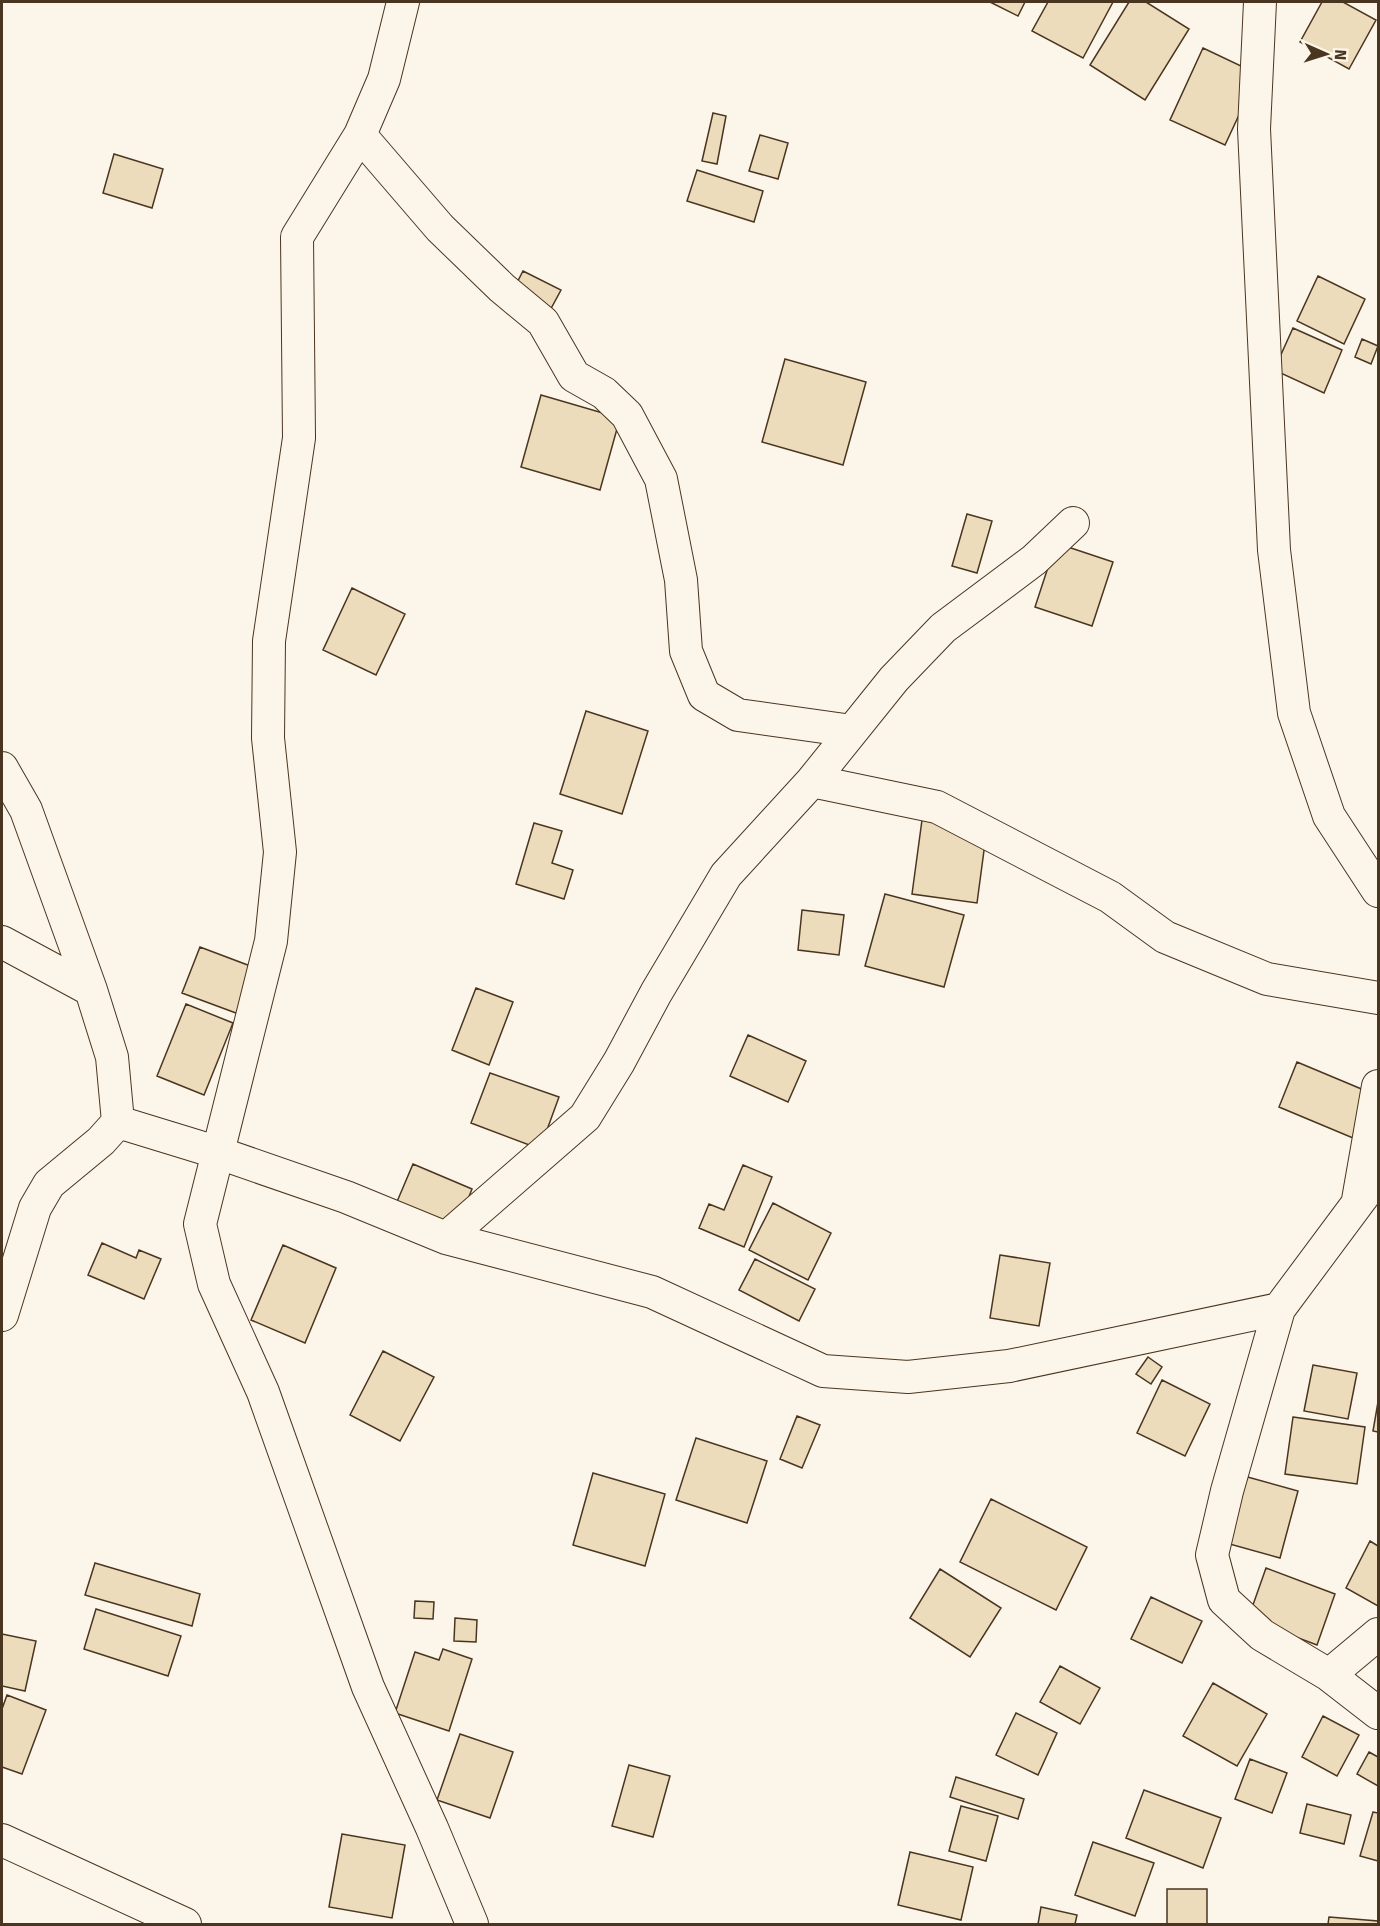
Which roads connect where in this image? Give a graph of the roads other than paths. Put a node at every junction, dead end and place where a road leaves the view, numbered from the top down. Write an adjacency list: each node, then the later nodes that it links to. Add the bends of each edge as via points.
1 (403, 2): 3 (street, via 384,79)
2 (1260, 2): 8 (street, via 1254,129 1274,550 1294,713 1329,816)
3 (360, 135): 5 (street, via 441,228 543,322 574,376 604,393 627,415 661,479 681,580 686,651 704,695 738,715); 14 (street, via 297,237 299,438 268,640 268,738 280,852 271,941)
4 (1073, 523): 5 (street, via 1034,560 943,628)
5 (852, 731): 7 (street)
6 (2, 768): 10 (street, via 26,810)
7 (812, 781): 11 (street, via 937,807 1110,897 1166,937 1267,979); 17 (street, via 726,875 585,1118)
8 (1378, 891)
9 (2, 942): 10 (street)
10 (91, 990): 13 (street, via 112,1057)
11 (1378, 998)
12 (1378, 1086): 16 (street)
13 (118, 1122): 14 (street); 19 (street, via 49,1184 34,1208)
14 (216, 1152): 17 (street, via 346,1197); 25 (street, via 200,1224 214,1284 263,1392 368,1687)
15 (1378, 1176): 16 (street)
16 (1358, 1204): 18 (street)
17 (446, 1238): 18 (street, via 652,1292 823,1371 908,1377 1009,1366)
18 (1279, 1309): 21 (street, via 1212,1555 1224,1600 1262,1635)
19 (2, 1315)
20 (1378, 1634): 21 (street)
21 (1329, 1675): 22 (street)
22 (1378, 1713)
23 (2, 1840): 24 (street)
24 (185, 1924)
25 (472, 1924)

